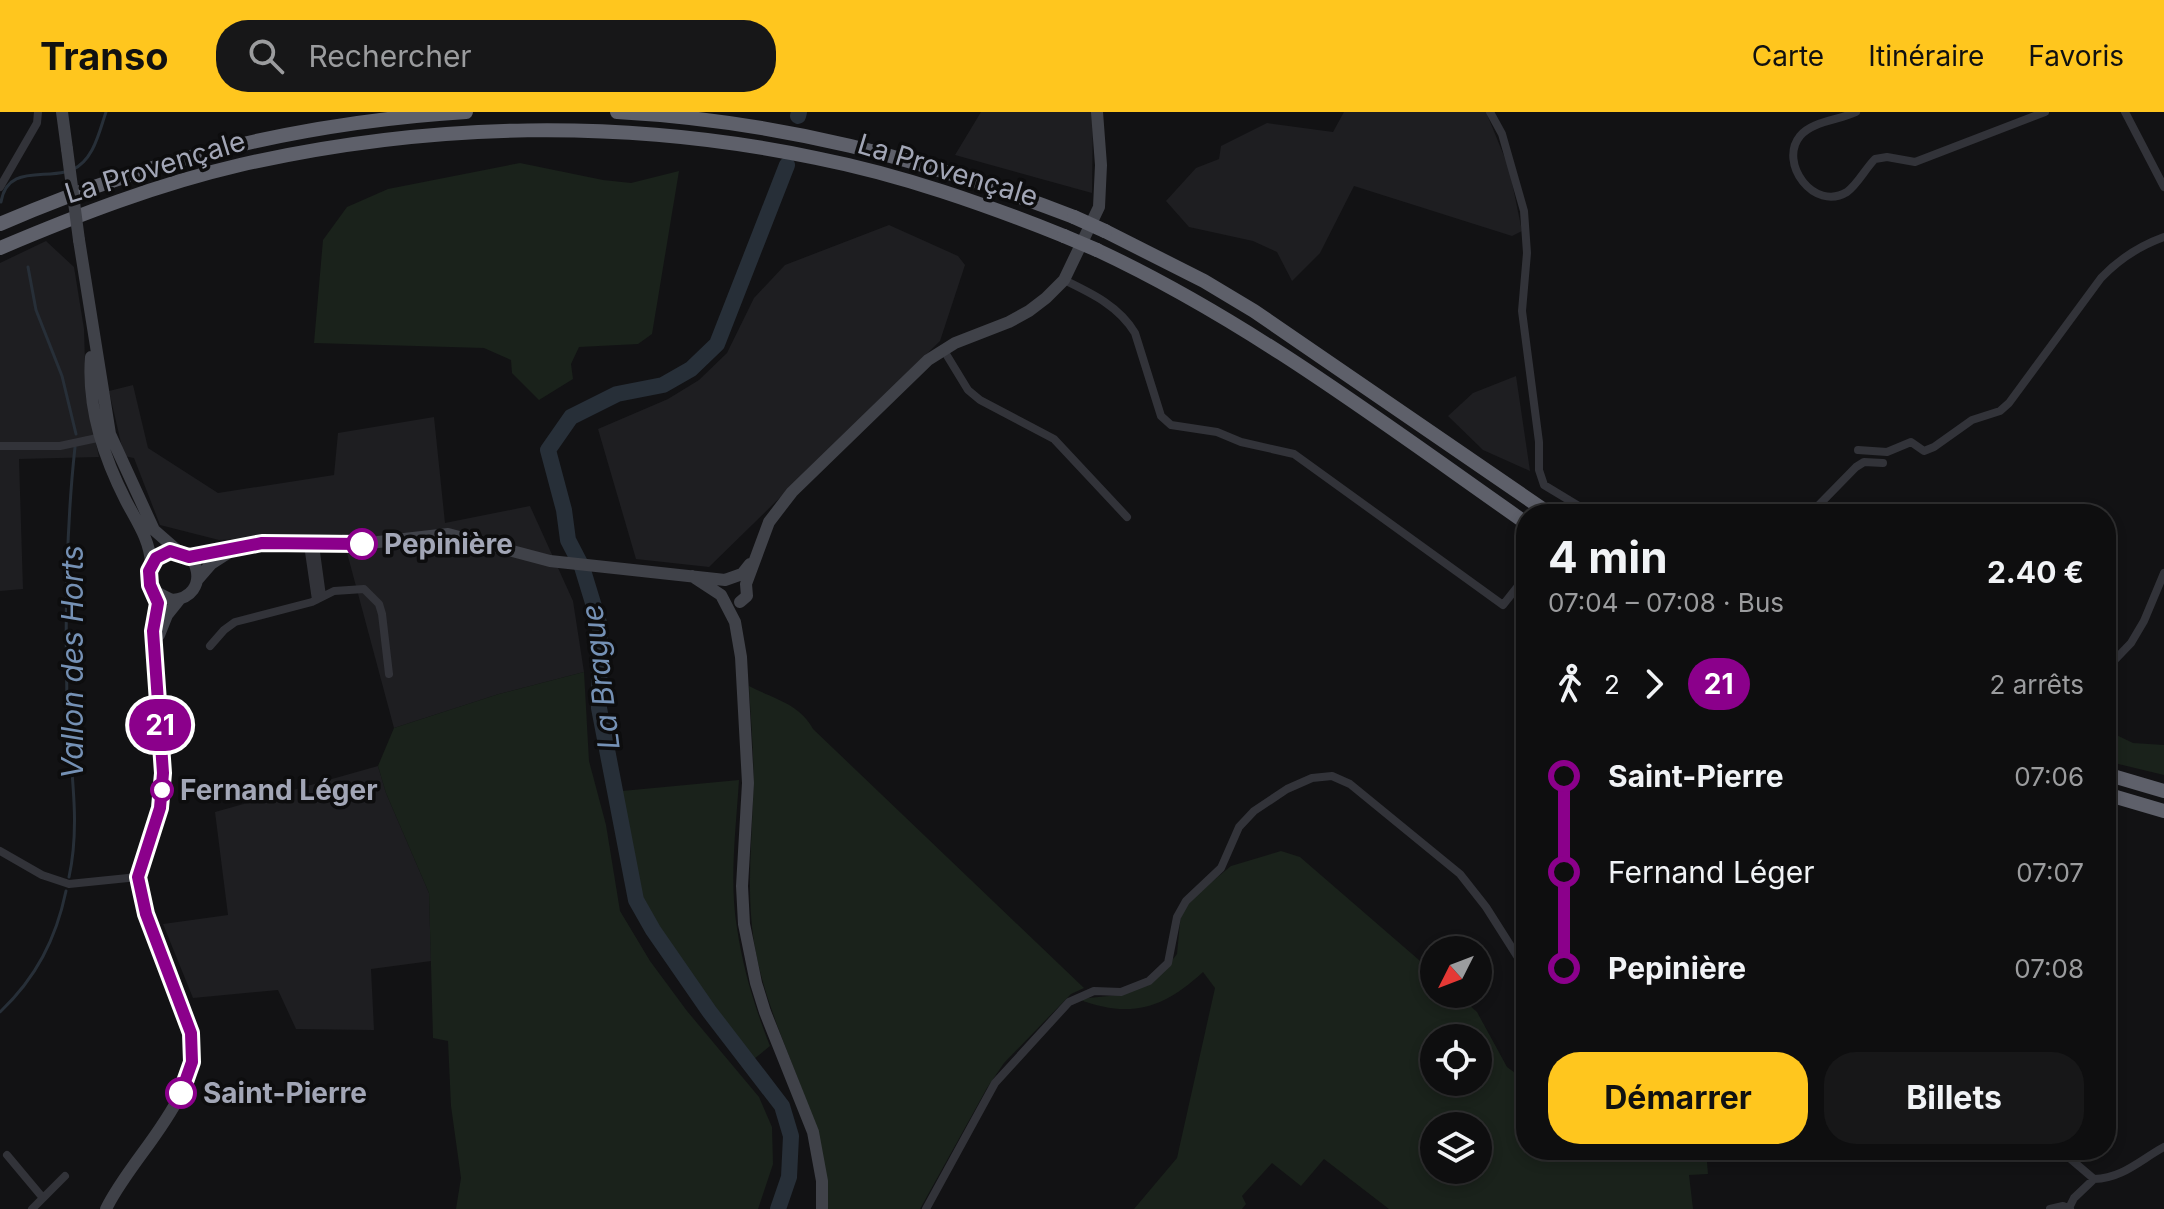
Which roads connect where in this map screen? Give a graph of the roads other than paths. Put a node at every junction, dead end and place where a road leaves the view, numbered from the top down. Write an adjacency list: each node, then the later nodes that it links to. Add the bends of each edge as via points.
1 (38, 112): 10 (street, via 37,123)
2 (62, 112): 17 (street, bridge)
3 (466, 112): 12 (highway, La Provençale, via 288,133 152,167)
4 (617, 112): 21 (highway, La Provençale, bridge, via 729,122 822,138 919,162 1074,217 1254,311)
5 (1097, 112): 15 (street, via 1099,207)
6 (1490, 112): 22 (street, via 1502,134 1524,211 1522,311 1539,470 1544,485)
7 (1856, 112): 8 (street, via 1800,137 1796,169 1803,184 1818,195 1849,191 1875,159 1915,162)
8 (2045, 112)
9 (2125, 112): 11 (street)
10 (0, 187)
11 (2164, 187)
12 (0, 224)
13 (2164, 237): 19 (street, via 2117,261 2000,411 1972,420 1924,451 1911,442 1887,452)
14 (0, 248): 24 (highway, La Provençale, bridge, via 113,203 238,166 459,132 620,132 819,158 974,201 1170,286 1260,339)
15 (1064, 280): 16 (street, via 1019,316); 34 (street, via 1127,320 1165,422 1294,454 1503,605)
16 (943, 349): 25 (street, via 968,390 1054,439); 33 (street, via 782,502 758,551)
17 (105, 436): 18 (street, via 60,446); 28 (street, via 154,530); 29 (street, via 125,499 149,543)
18 (0, 446)
19 (1858, 450)
20 (1883, 463): 23 (street, via 1856,467)
21 (1535, 504)
22 (1575, 504)
23 (1820, 504)
24 (1516, 516)
25 (1127, 517)
26 (312, 545): 27 (street, via 262,543); 31 (street, via 448,534 550,561); 36 (street)
27 (235, 549): 28 (street); 32 (street)
28 (184, 554): 29 (street, via 162,553); 32 (street, via 195,563)
29 (151, 564): 35 (street)
30 (2164, 573): 43 (street, via 2144,621)
31 (692, 576): 33 (street); 37 (street)
32 (198, 579): 38 (street)
33 (736, 580): 37 (street, via 721,587); 39 (street, via 747,596)
34 (1516, 589)
35 (154, 591): 38 (street); 40 (street)
36 (319, 598): 41 (street, via 235,622); 44 (street, via 353,588 370,594 382,614)
37 (724, 598): 39 (street); 42 (street)
38 (179, 600): 40 (street, via 167,615)
39 (740, 602): 42 (street)
40 (156, 646): 50 (street, via 163,789)
41 (210, 646)
42 (741, 657): 60 (street, via 748,783 744,924 765,1012 813,1132)
43 (2116, 659)
44 (389, 674)
45 (2116, 777): 46 (highway)
46 (2164, 791)
47 (2116, 797): 48 (highway)
48 (2164, 811)
49 (0, 851): 50 (street, via 69,884)
50 (138, 877): 59 (street, via 194,1049 181,1095)
51 (1516, 954): 61 (street, via 1460,874 1350,784 1332,776 1312,778 1274,797 1239,827 1221,868 1186,901 1177,917 1168,963 1149,981 1121,992 1094,991 1069,1002 1023,1049 995,1083)
52 (2164, 1147): 56 (street, via 2110,1179)
53 (7, 1155): 57 (street)
54 (2072, 1160): 56 (street)
55 (65, 1176): 57 (street)
56 (2094, 1179): 63 (street)
57 (43, 1198): 58 (street)
58 (32, 1209)
59 (106, 1209)
60 (822, 1209)
61 (926, 1209)
62 (2050, 1209): 63 (street)
63 (2069, 1209)

